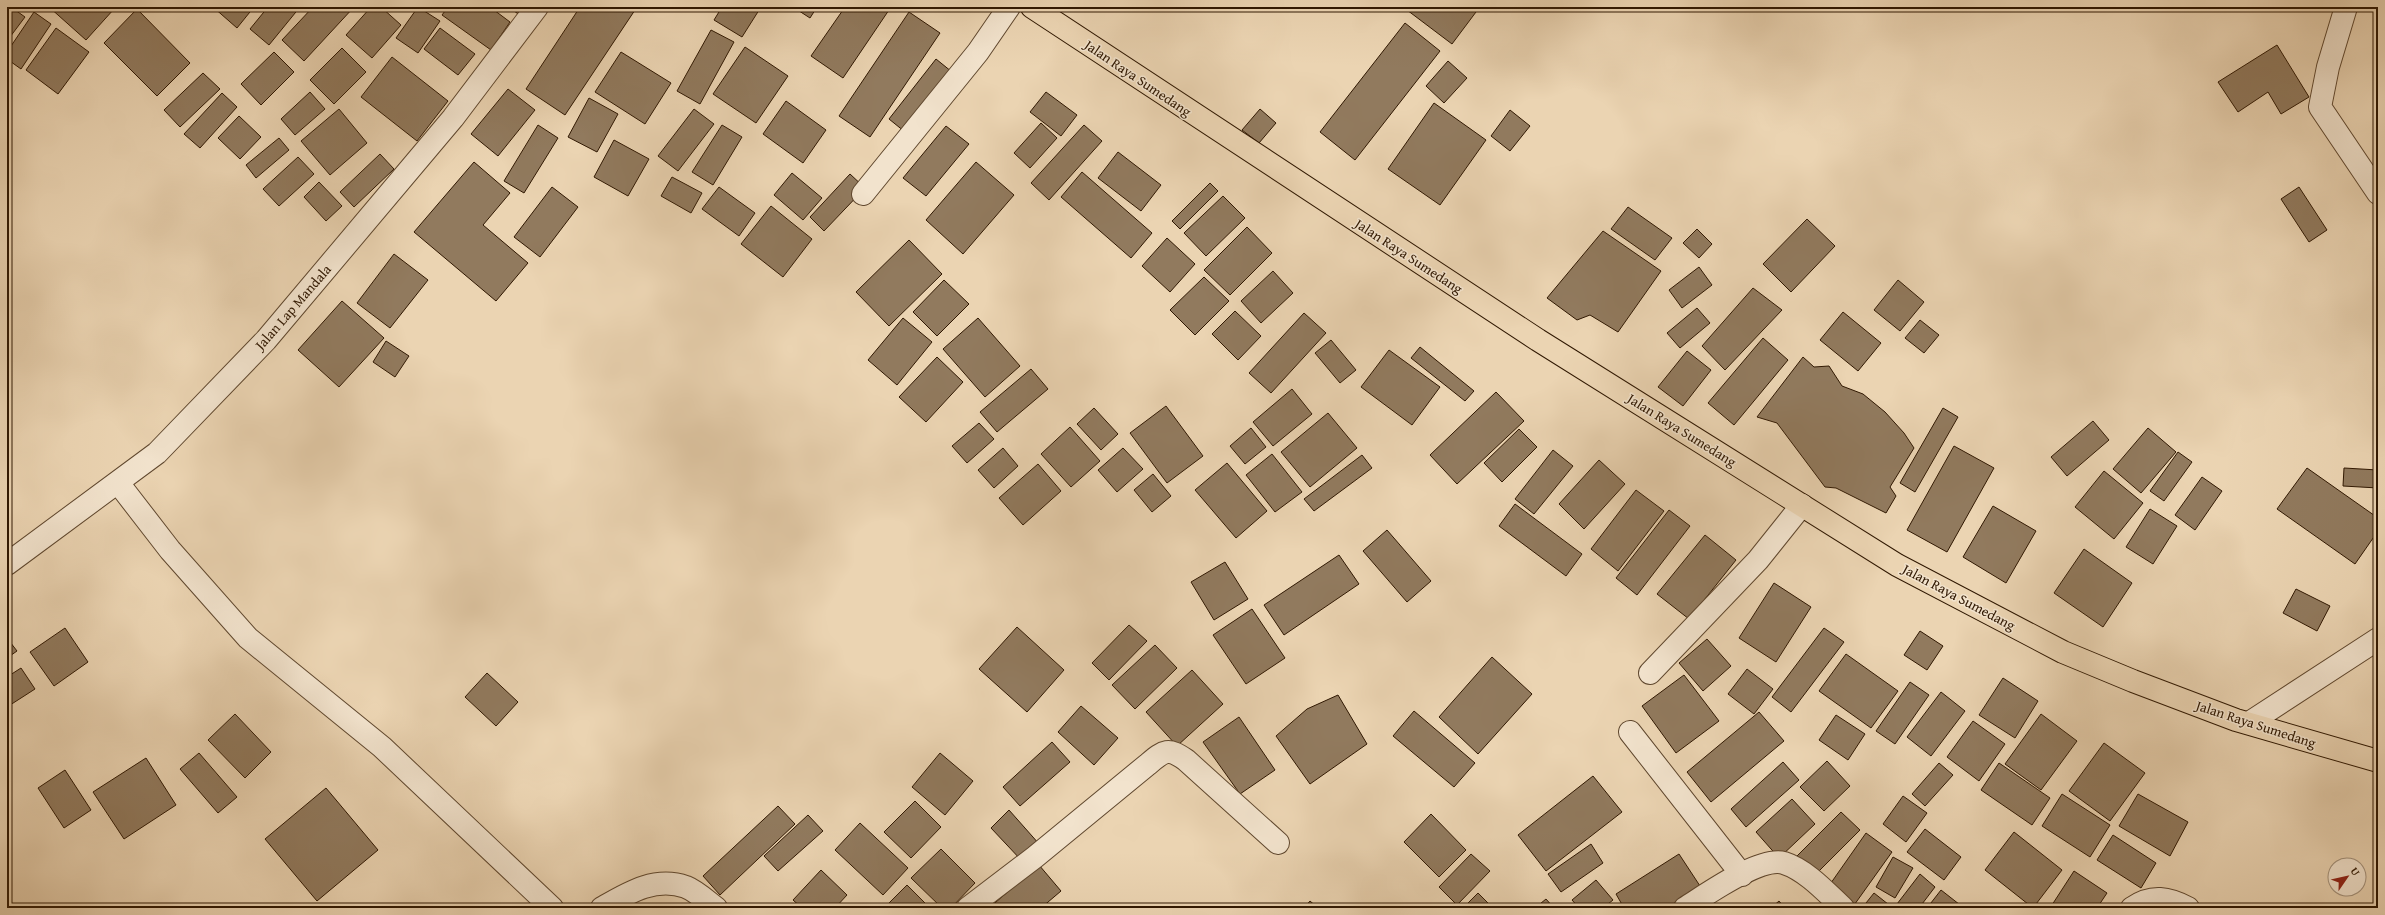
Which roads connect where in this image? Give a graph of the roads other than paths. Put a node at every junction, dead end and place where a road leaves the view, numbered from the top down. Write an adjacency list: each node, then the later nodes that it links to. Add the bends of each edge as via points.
1 (537, 7): 7 (street, Jalan Lap Mandala, via 453,118 266,340 157,453)
2 (1009, 7): 6 (street, via 978,52)
3 (1032, 7): 8 (highway, Jalan Raya Sumedang, via 1538,340)
4 (2346, 7): 5 (street, via 2328,68 2320,107)
5 (2378, 193)
6 (863, 194)
7 (119, 484): 9 (street, Jalan Lap Mandala); 17 (street, via 170,550 248,638 382,747)
8 (1802, 505): 11 (street, via 1758,560); 12 (highway, Jalan Raya Sumedang, via 1897,565 2063,652 2141,684)
9 (7, 564)
10 (2378, 638): 12 (street)
11 (1650, 673)
12 (2249, 723): 14 (highway, Jalan Raya Sumedang)
13 (1630, 732): 16 (street)
14 (2378, 761)
15 (1278, 842): 20 (street, via 1186,760 1174,752 1167,751 1147,764 1035,857)
16 (1742, 875): 21 (street); 22 (street, via 1770,862 1783,863 1799,870)
17 (552, 908)
18 (602, 908): 19 (street, via 621,896 649,885 667,882 687,887)
19 (716, 908)
20 (968, 908)
21 (1684, 908)
22 (1843, 908)
23 (2132, 908): 24 (street, via 2158,898 2174,901)
24 (2188, 908)

